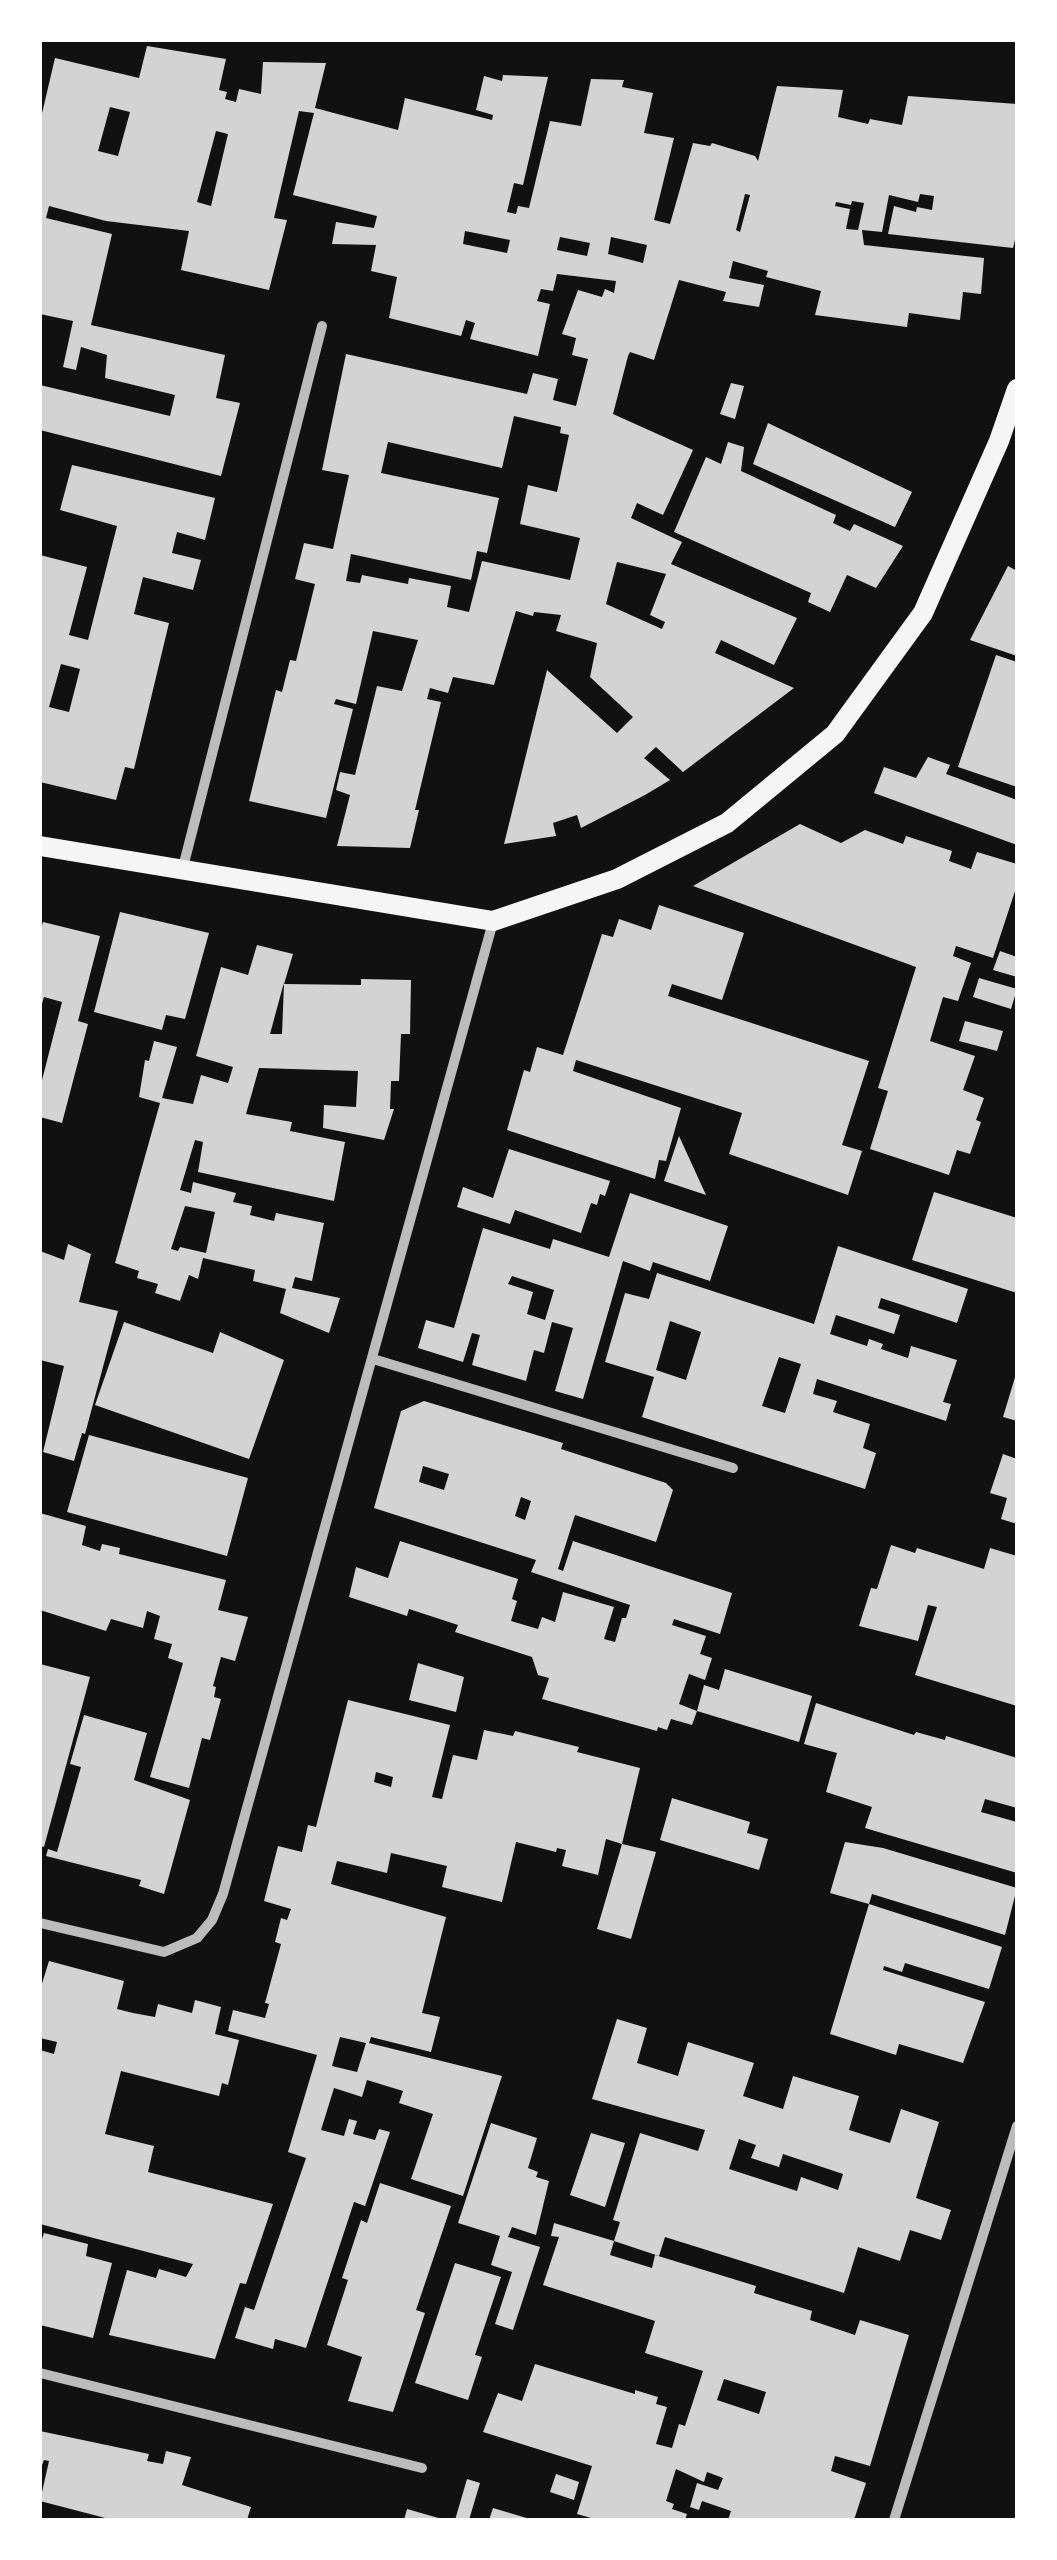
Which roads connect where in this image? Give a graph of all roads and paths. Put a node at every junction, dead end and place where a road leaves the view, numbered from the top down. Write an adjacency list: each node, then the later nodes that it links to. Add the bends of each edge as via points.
1 (322, 326): 4 (street)
2 (1017, 389): 5 (main road, via 923,613 834,734 727,823 617,879)
3 (40, 846): 4 (main road)
4 (182, 872): 5 (main road)
5 (494, 921): 6 (street)
6 (373, 1359): 7 (street); 8 (street, via 212,1920 197,1938 164,1952)
7 (733, 1468)
8 (40, 1923)
9 (1017, 2126): 12 (street)
10 (40, 2373): 11 (street)
11 (422, 2468)
12 (894, 2520)

